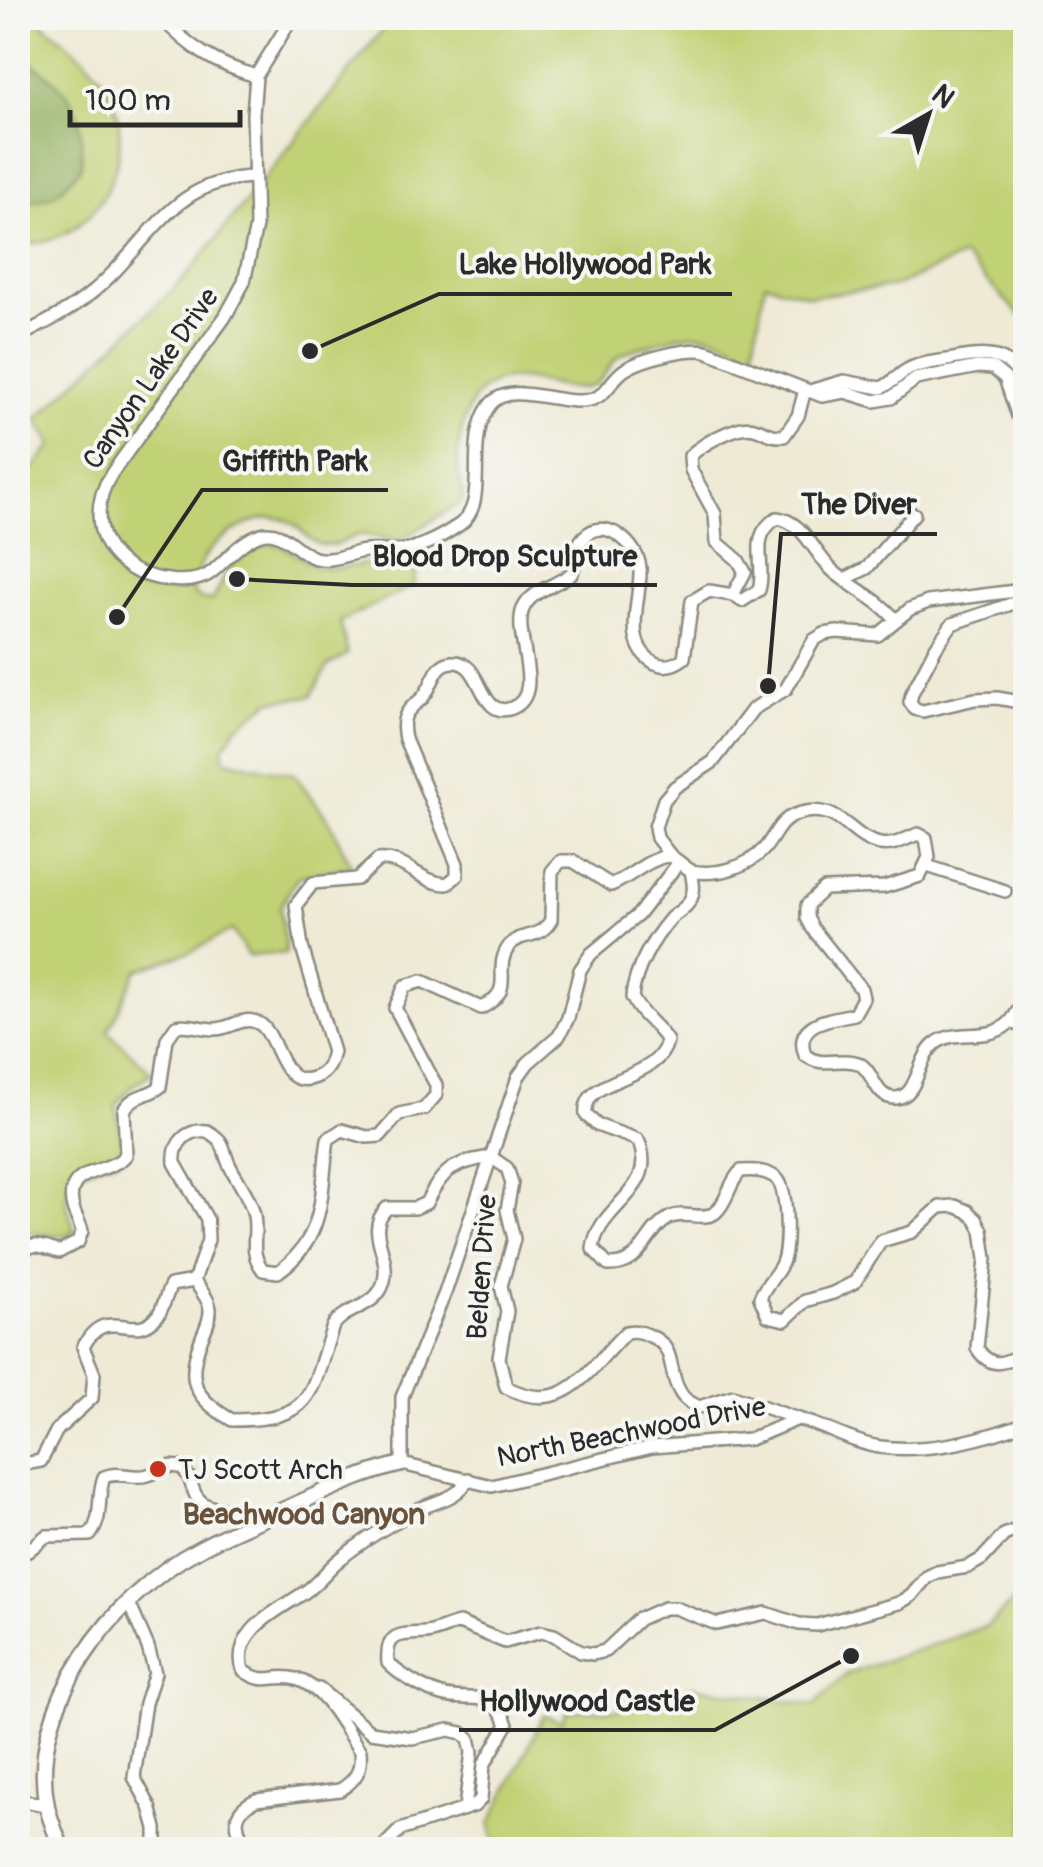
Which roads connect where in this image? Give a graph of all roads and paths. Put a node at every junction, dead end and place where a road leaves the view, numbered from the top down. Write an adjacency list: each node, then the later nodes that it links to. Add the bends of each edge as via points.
1 (162, 18): 3 (street, via 204,56)
2 (292, 18): 3 (street)
3 (256, 76): 4 (street, Canyon Lake Drive)
4 (254, 177): 5 (street, via 199,188 164,215 93,292); 6 (street, Canyon Lake Drive, via 255,238 238,294 106,482 99,504 105,542 122,563 149,576 208,575 267,533 328,560 416,548 460,524 474,507 474,454 484,418 503,396 586,401 625,369 699,350)
5 (18, 337)
6 (809, 390): 7 (street, via 844,380 881,388 912,368 976,354 1006,362); 8 (street, via 883,400 916,379 986,367 1005,378); 11 (street, via 784,436 740,426 690,456 715,514 717,542 745,572)
7 (1026, 392)
8 (1026, 424)
9 (914, 514): 10 (street, via 867,568)
10 (845, 579): 11 (street, via 792,522 776,518 758,542 759,590 742,601); 13 (street)
11 (733, 595): 23 (street, via 709,591 692,601 684,658 662,666 636,638 636,552 614,532 599,529 580,542 572,573 522,610 524,700 496,708 470,668 448,662 438,669 402,724 457,876 432,883 398,861 378,860 358,879 313,883 296,905 333,1052 329,1066 310,1079 296,1076 256,1021 214,1029 176,1026 166,1039 160,1087 136,1096 124,1110 126,1156 84,1174 74,1189 78,1242 59,1252 35,1244)
12 (1026, 598): 13 (street, via 1015,591 959,596 928,602); 14 (street, via 952,624 910,702 923,711 976,699)
13 (896, 620): 15 (street, via 878,635 837,632 814,640 786,689 753,709 713,762 675,787 655,827)
14 (1026, 704)
15 (674, 858): 17 (street); 22 (street, via 638,915 580,970 559,1036 518,1077); 24 (street, via 651,858 610,885 583,866 561,861 552,872 551,920 536,935 510,944 503,989 482,1008 422,981 405,986 395,1008 436,1094 424,1109 399,1114 380,1136 342,1130 328,1139 314,1233 278,1272 263,1270 255,1260 250,1199 224,1147 207,1131 188,1134 178,1143 175,1163 209,1229)
16 (926, 866): 17 (street, via 929,846 918,834 878,844 841,817 807,812 785,820 750,860 708,874); 18 (street); 20 (street, via 920,876 884,887 824,889 808,905 812,929 863,998 854,1014 807,1028 806,1055 824,1064 853,1061 882,1093 898,1098 913,1089 925,1052 940,1039 992,1034)
17 (692, 871): 25 (street, via 688,905 662,930 634,982 636,1007 668,1040 666,1048 648,1067 592,1094 585,1105 597,1124 638,1140 645,1154 640,1179 597,1232 593,1250 608,1265 622,1265 673,1216 718,1210 741,1171 770,1174 784,1195 786,1234 783,1262 760,1298 768,1316 785,1320 806,1301 854,1282 882,1240 912,1232 940,1206 955,1206 976,1219 985,1243 978,1348 996,1364)
18 (1005, 891)
19 (1026, 998): 20 (street)
20 (1010, 1022): 21 (street)
21 (1026, 1027)
22 (491, 1157): 24 (street, Belden Drive, via 452,1168 438,1178 426,1203 387,1208 378,1217 385,1267 380,1292 339,1316 308,1397 290,1412 232,1420 203,1400 192,1363 210,1307); 26 (street, Belden Drive, via 507,1168 512,1183 507,1210 514,1239 501,1286 507,1312 499,1358 506,1387 541,1399 558,1395 634,1330 659,1340 670,1353 686,1401 699,1407 732,1396); 28 (street, via 402,1397)
23 (18, 1256)
24 (194, 1281): 29 (street, via 171,1284 148,1324 100,1324 83,1347 94,1374 92,1398 57,1430 41,1462)
25 (1026, 1350)
26 (798, 1419): 27 (street, North Beachwood Drive, via 878,1447 904,1448 994,1435); 30 (street, North Beachwood Drive, via 750,1439 652,1447 507,1484)
27 (1026, 1423)
28 (402, 1464): 30 (street, North Beachwood Drive); 31 (street, North Beachwood Drive, via 368,1472)
29 (18, 1466)
30 (468, 1479): 35 (street, via 455,1494 363,1542 256,1628 241,1651 242,1670 263,1681 296,1679)
31 (250, 1525): 33 (street, via 242,1510 204,1506 188,1474 163,1466 148,1475 104,1477 100,1518 90,1535 46,1536); 34 (street, North Beachwood Drive, via 196,1550)
32 (1026, 1526): 38 (street, via 1004,1534 968,1567 927,1577 911,1596 816,1625 766,1614 717,1624 664,1608 593,1654 554,1635 505,1642 459,1623 394,1638 387,1656 396,1671 446,1697 484,1698 503,1715 507,1725 484,1765 480,1800)
33 (18, 1551)
34 (128, 1601): 37 (street, North Beachwood Drive, via 91,1641 60,1701); 40 (street, via 154,1673 134,1777 150,1807)
35 (315, 1690): 38 (street, via 322,1688 371,1732 412,1738 449,1730 469,1738); 41 (street, via 360,1751 358,1772 330,1793 246,1804 235,1821)
36 (18, 1800): 37 (street)
37 (46, 1805): 39 (street, North Beachwood Drive)
38 (465, 1808): 42 (street, via 400,1830)
39 (62, 1850)
40 (156, 1850)
41 (246, 1850)
42 (380, 1850)

